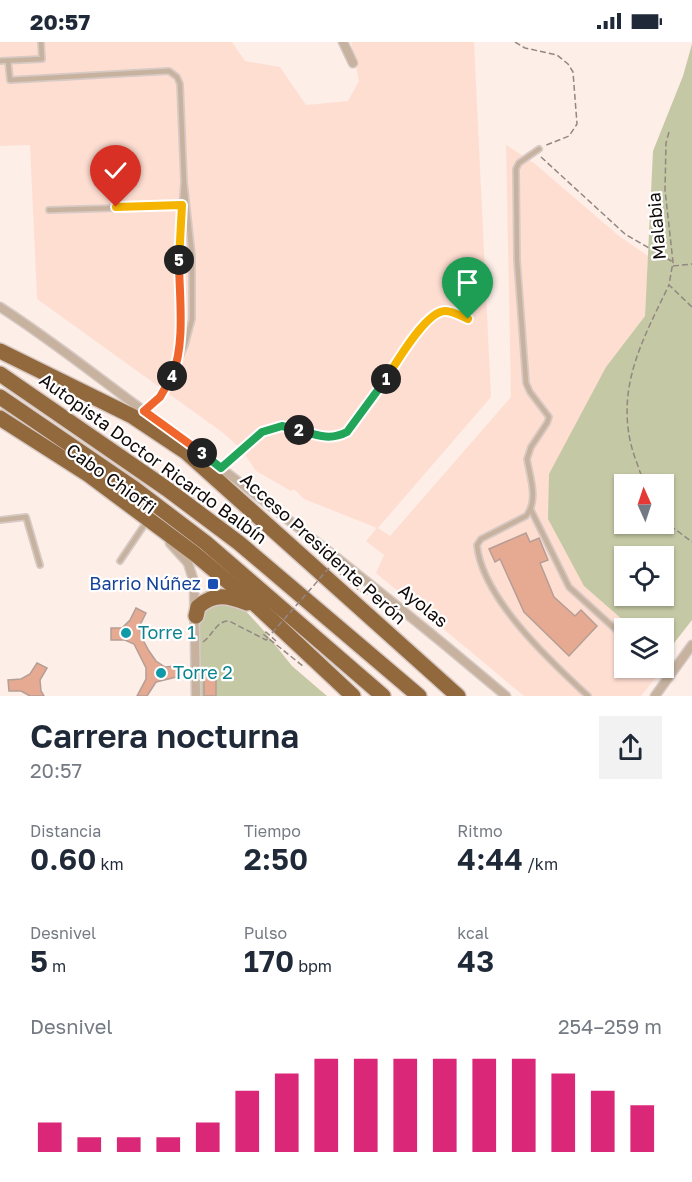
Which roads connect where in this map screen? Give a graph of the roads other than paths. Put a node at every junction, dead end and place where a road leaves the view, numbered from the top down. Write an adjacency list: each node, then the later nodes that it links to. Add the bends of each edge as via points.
1 (41, 42): 4 (lane, via 42,59)
2 (343, 42): 5 (street)
3 (0, 61): 4 (lane)
4 (8, 61): 7 (lane, via 10,80 173,73 180,84)
5 (353, 63)
6 (539, 150): 19 (lane, via 519,163 515,178 526,383 549,417 528,452)
7 (185, 206): 8 (lane); 12 (lane, via 179,251); 12 (lane, via 192,255 192,319)
8 (49, 210)
9 (0, 307): 15 (street, Ayolas, via 71,356)
10 (468, 319): 18 (lane, via 444,311 437,313 347,432 339,437 273,427)
11 (0, 351): 15 (highway)
12 (176, 366): 15 (lane, via 165,391)
13 (0, 374): 31 (highway, Autopista Doctor Ricardo Balbín, via 239,543)
14 (0, 397): 30 (highway, Autopista Doctor Ricardo Balbín, via 135,489 206,543)
15 (138, 414): 18 (street, Ayolas); 32 (highway, Acceso Presidente Perón, via 186,452)
16 (0, 418): 24 (highway, via 89,475)
17 (0, 425): 21 (street, Cabo Chioffi, via 73,470)
18 (221, 468): 33 (street, Ayolas)
19 (531, 510): 26 (lane, via 569,587); 34 (lane, via 481,539 478,551 486,574 513,619)
20 (0, 520): 23 (lane, via 26,518)
21 (145, 524): 22 (lane); 25 (street, Cabo Chioffi, via 184,556 194,582)
22 (120, 561)
23 (40, 565)
24 (257, 606): 25 (highway, via 229,597 214,597 198,607); 29 (highway)
25 (196, 616): 28 (street)
26 (614, 628)
27 (692, 645): 35 (street)
28 (196, 696)
29 (353, 696)
30 (383, 696)
31 (419, 696)
32 (458, 696)
33 (506, 696)
34 (588, 696)
35 (655, 696)

